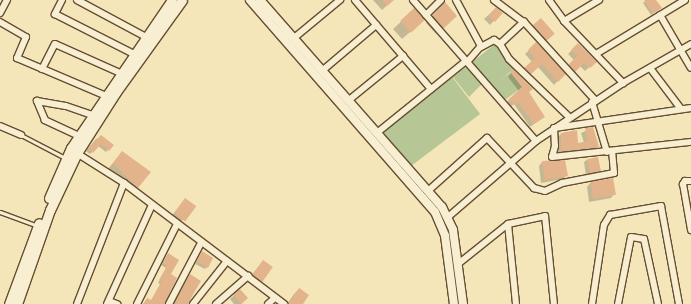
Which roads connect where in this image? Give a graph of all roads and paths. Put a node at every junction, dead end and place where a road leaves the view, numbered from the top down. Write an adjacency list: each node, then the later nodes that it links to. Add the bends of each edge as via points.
1 (7, 0): 17 (street)
2 (62, 0): 30 (street, via 55,14)
3 (77, 0): 24 (street)
4 (172, 0): 24 (main road)
5 (182, 0): 56 (main road)
6 (250, 0): 86 (street, via 435,212 445,236)
7 (260, 0): 25 (street)
8 (340, 0): 25 (street)
9 (355, 0): 23 (street)
10 (413, 0): 18 (street)
11 (441, 0): 18 (street)
12 (456, 0): 28 (street)
13 (494, 0): 22 (street)
14 (549, 0): 20 (street)
15 (599, 0): 20 (street)
16 (685, 0): 19 (street)
17 (0, 13)
18 (426, 15): 33 (street)
19 (660, 16): 29 (street); 31 (street)
20 (564, 21): 31 (street)
21 (0, 22): 36 (street, via 26,38 17,58)
22 (524, 22): 26 (street); 43 (street)
23 (376, 25): 32 (street); 37 (street)
24 (146, 37): 30 (main road)
25 (294, 38): 37 (street)
26 (500, 44): 28 (street, via 494,40); 47 (street, via 509,59)
27 (691, 44): 29 (street)
28 (481, 47): 33 (street)
29 (680, 50): 34 (street); 35 (street)
30 (134, 54): 38 (main road)
31 (596, 54): 39 (street)
32 (403, 56): 40 (street); 42 (street)
33 (466, 61): 40 (street); 54 (street)
34 (650, 68): 39 (street); 45 (street)
35 (691, 68)
36 (42, 69): 38 (street, via 55,44); 41 (street)
37 (323, 70): 42 (street)
38 (120, 73): 41 (main road)
39 (622, 84): 43 (street)
40 (431, 89): 51 (street)
41 (106, 96): 46 (main road)
42 (349, 100): 51 (street)
43 (594, 101): 47 (street); 48 (street)
44 (691, 108): 45 (street)
45 (681, 109): 48 (street)
46 (92, 115): 53 (main road); 53 (street, via 66,106 37,101 45,120)
47 (570, 117): 50 (street)
48 (598, 122): 50 (street); 57 (street)
49 (0, 126): 52 (street)
50 (554, 128): 54 (street); 57 (street, via 555,146 552,157)
51 (378, 132): 62 (street)
52 (21, 135): 58 (lane)
53 (79, 136): 56 (main road)
54 (536, 141): 59 (street)
55 (691, 142): 57 (street)
56 (74, 151): 58 (main road); 61 (street); 77 (main road, via 51,207)
57 (609, 152): 59 (street, via 614,173 562,183 545,191 534,188)
58 (65, 158): 68 (main road)
59 (511, 163): 62 (street, via 487,138); 65 (street)
60 (691, 181): 69 (street, via 685,181 683,184)
61 (124, 183): 63 (street); 78 (street)
62 (429, 190): 65 (street)
63 (152, 205): 66 (street); 75 (street)
64 (0, 212): 68 (lane)
65 (448, 217): 72 (street, via 453,230)
66 (177, 224): 70 (street); 80 (street)
67 (508, 224): 72 (street); 88 (street); 89 (street, via 545,216)
68 (38, 226): 76 (main road)
69 (691, 230)
70 (201, 243): 71 (street); 81 (street)
71 (227, 261): 73 (street); 82 (street)
72 (458, 264): 87 (street)
73 (248, 276): 74 (street); 83 (street)
74 (275, 298): 84 (street); 85 (street)
75 (108, 302): 79 (street)
76 (9, 304)
77 (17, 304)
78 (77, 304)
79 (117, 304)
80 (138, 304)
81 (169, 304)
82 (193, 304)
83 (216, 304)
84 (268, 304)
85 (284, 304)
86 (454, 304)
87 (463, 304)
88 (516, 304)
89 (554, 304)
90 (592, 304): 93 (street, via 604,225 610,215 661,206)
91 (618, 304): 92 (street, via 631,237 644,239)
92 (658, 304)
93 (679, 304)

